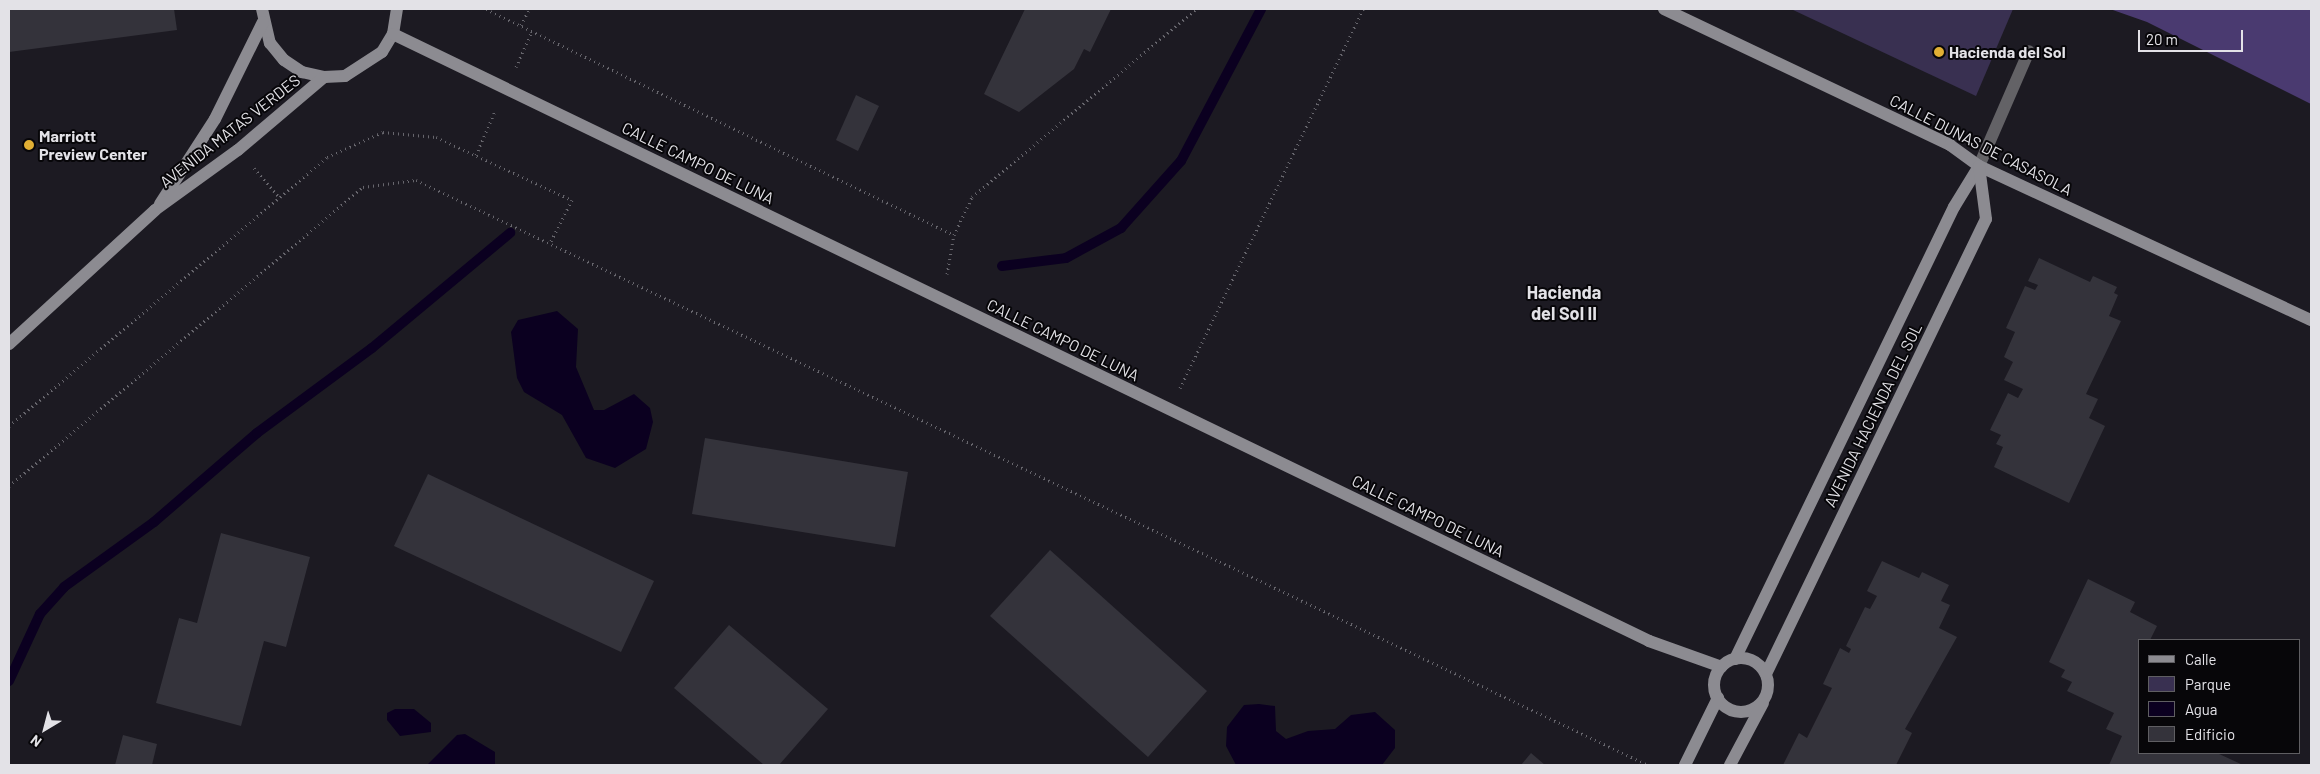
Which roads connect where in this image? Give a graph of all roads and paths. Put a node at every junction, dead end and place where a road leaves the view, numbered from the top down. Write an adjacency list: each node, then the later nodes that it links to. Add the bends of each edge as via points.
1 (262, 9): 8 (street)
2 (397, 9): 10 (street)
3 (486, 9): 9 (path)
4 (529, 9): 9 (path)
5 (1196, 9): 15 (path, via 972,197)
6 (1363, 9): 20 (path)
7 (1664, 9): 13 (street, CALLE DUNAS DE CASASOLA, via 1950,145)
8 (263, 22): 12 (street, via 284,60 302,72); 14 (street, AVENIDA MATAS VERDES, via 215,119)
9 (521, 25): 15 (path)
10 (393, 34): 12 (street, via 382,52 366,67 345,76); 17 (street, CALLE CAMPO DE LUNA)
11 (2029, 51): 13 (street, AVENIDA HACIENDA DEL SOL)
12 (324, 77): 14 (street, AVENIDA MATAS VERDES, via 238,150)
13 (1979, 166): 18 (street, CALLE DUNAS DE CASASOLA); 23 (street, AVENIDA HACIENDA DEL SOL, via 1954,207); 25 (street, AVENIDA HACIENDA DEL SOL, via 1986,219)
14 (155, 210): 19 (street, AVENIDA MATAS VERDES)
15 (954, 235): 17 (path)
16 (550, 243): 21 (path, via 572,200 436,137 383,132 328,157); 22 (path, via 416,180 363,187); 28 (path)
17 (942, 300): 20 (street, CALLE CAMPO DE LUNA)
18 (2311, 320)
19 (9, 344)
20 (1169, 409): 24 (street, CALLE CAMPO DE LUNA, via 1649,641)
21 (9, 426)
22 (9, 486)
23 (1735, 659): 24 (street); 25 (street, via 1753,661)
24 (1722, 667): 26 (street, via 1715,682)
25 (1766, 674): 27 (street)
26 (1718, 698): 27 (street, via 1726,708 1740,712); 29 (street)
27 (1764, 700): 30 (street)
28 (1648, 765)
29 (1685, 765)
30 (1730, 765)

